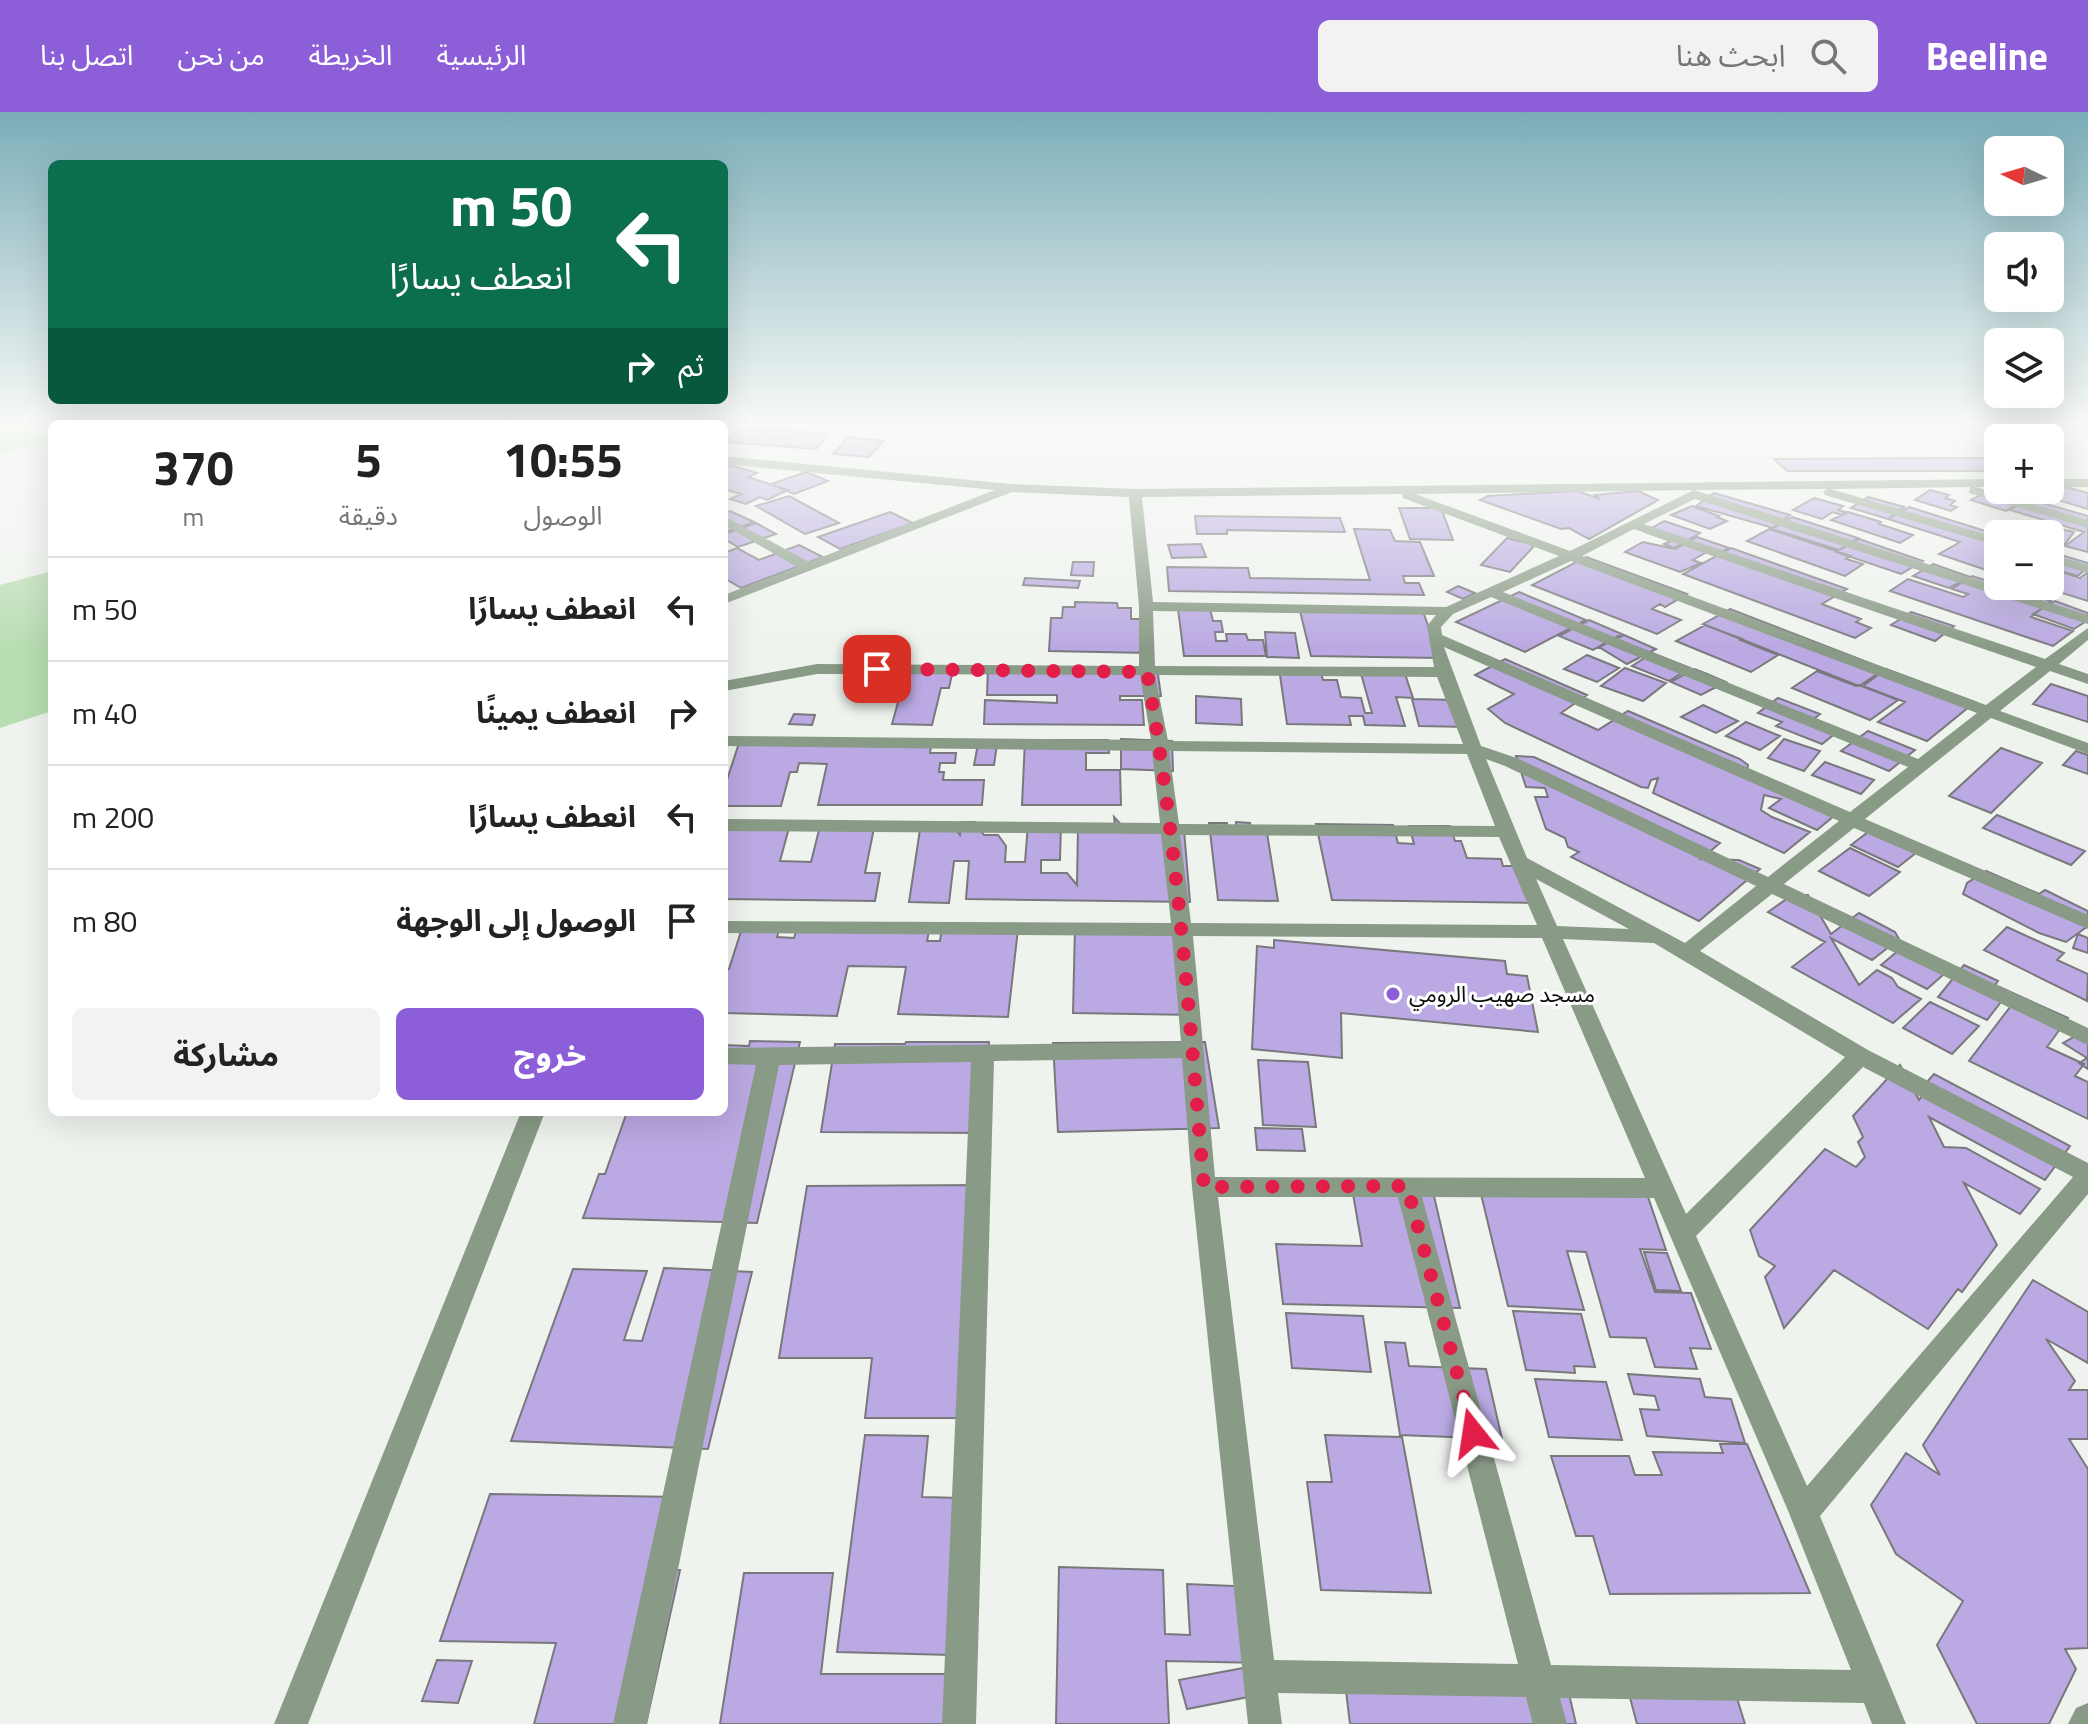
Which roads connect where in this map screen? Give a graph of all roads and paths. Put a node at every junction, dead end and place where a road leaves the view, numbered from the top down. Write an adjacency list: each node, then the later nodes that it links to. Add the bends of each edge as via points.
1 (981, 500): 14 (street)
2 (1136, 500): 18 (street)
3 (1420, 500): 12 (street)
4 (1672, 500): 10 (street)
5 (1715, 500): 20 (street)
6 (1859, 500): 11 (street)
7 (2009, 500): 9 (street)
8 (728, 522): 14 (street)
9 (2088, 524)
10 (1634, 525): 12 (street); 23 (street)
11 (1984, 538)
12 (1569, 557): 16 (street); 28 (street)
13 (2064, 562): 15 (street)
14 (810, 568): 17 (street)
15 (2088, 569)
16 (1490, 592): 19 (street); 33 (street)
17 (728, 599)
18 (1146, 606): 19 (street); 24 (street)
19 (1448, 611): 22 (street, via 1434,626)
20 (2088, 620)
21 (2088, 633): 23 (street)
22 (1434, 637): 25 (street); 34 (street)
23 (2048, 665): 26 (street); 28 (street)
24 (1147, 672): 25 (street); 27 (street, via 817,669); 30 (street)
25 (1443, 672): 31 (street)
26 (2088, 679)
27 (728, 685)
28 (1989, 712): 32 (street); 33 (street)
29 (728, 741): 30 (street)
30 (1160, 745): 31 (street); 36 (street)
31 (1473, 749): 37 (street); 39 (street)
32 (2088, 749)
33 (1921, 766): 34 (street)
34 (1852, 821): 39 (street); 40 (street)
35 (728, 825): 36 (street)
36 (1169, 831): 37 (street); 42 (street)
37 (1506, 832): 38 (street)
38 (1520, 862): 43 (street); 44 (street)
39 (1771, 885): 45 (street); 46 (street)
40 (2088, 923)
41 (728, 927): 42 (street)
42 (1182, 930): 43 (street); 47 (street)
43 (1551, 932): 44 (street); 56 (street)
44 (1656, 937): 45 (street)
45 (1686, 952): 50 (street)
46 (2088, 1037)
47 (1192, 1050): 48 (street); 55 (street)
48 (983, 1053): 51 (street); 64 (street)
49 (728, 1056): 51 (street)
50 (1860, 1056): 53 (street); 57 (street)
51 (769, 1057): 63 (street)
52 (531, 1116): 62 (street)
53 (2088, 1175): 58 (street)
54 (1407, 1186): 55 (street); 56 (street); 60 (street)
55 (1204, 1187): 59 (street)
56 (1660, 1188): 57 (street)
57 (1681, 1235): 58 (street)
58 (1804, 1513): 61 (street)
59 (1260, 1676): 60 (street); 65 (street)
60 (1539, 1679): 61 (street); 66 (street)
61 (1874, 1687): 67 (street)
62 (291, 1724)
63 (630, 1724)
64 (959, 1724)
65 (1265, 1724)
66 (1550, 1724)
67 (1889, 1724)

